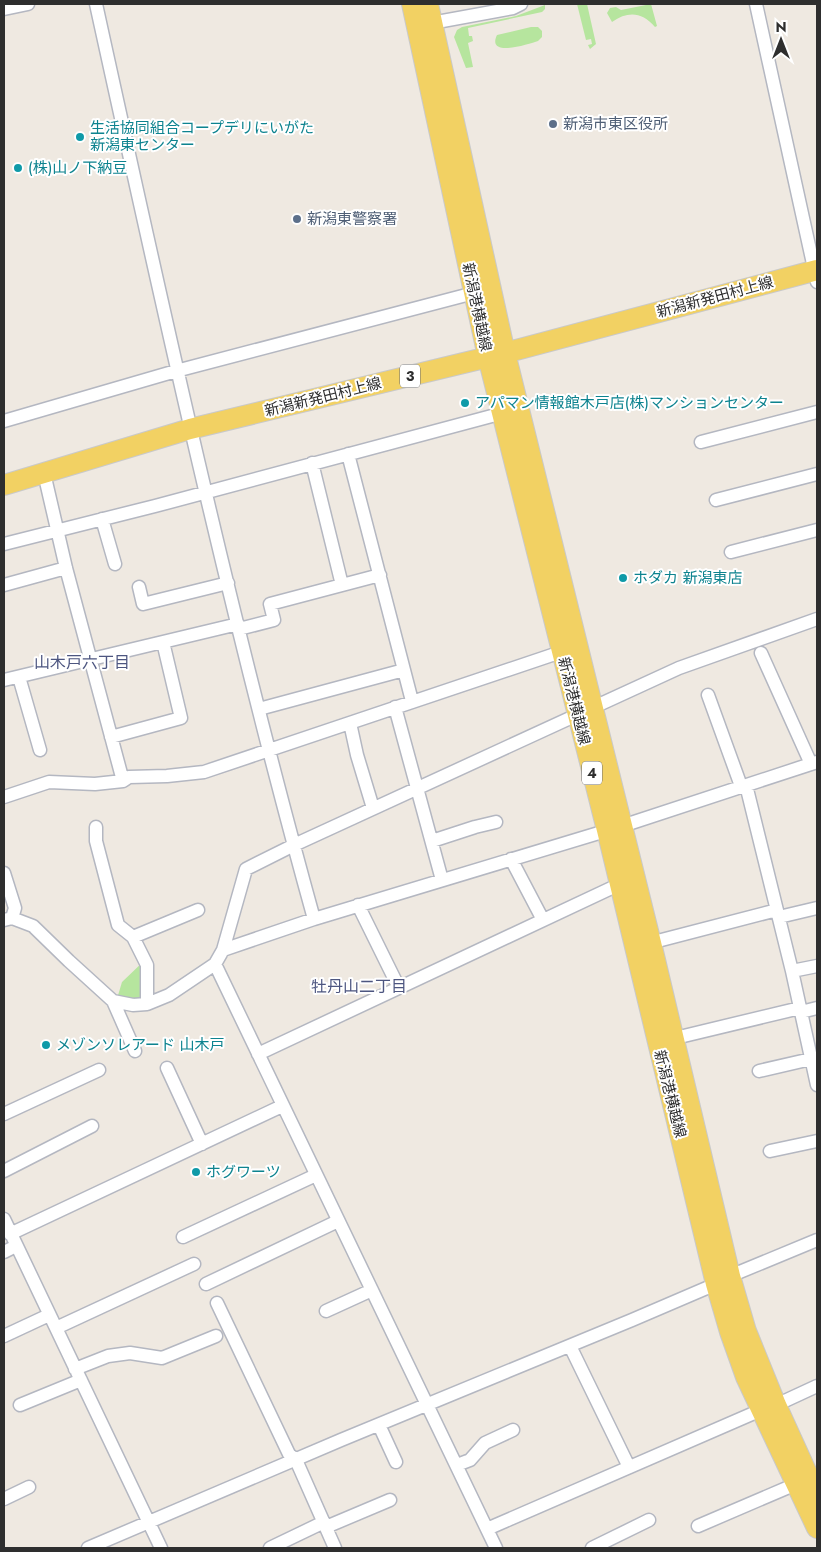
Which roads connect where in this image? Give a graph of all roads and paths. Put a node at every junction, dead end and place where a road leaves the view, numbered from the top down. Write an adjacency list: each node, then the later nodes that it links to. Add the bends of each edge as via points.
1 (28, 4): 6 (street)
2 (96, 4): 11 (street)
3 (412, 4): 7 (main road, 新潟港横越線 / 4)
4 (521, 4): 7 (street, via 513,8)
5 (756, 4): 8 (street)
6 (4, 9)
7 (426, 18): 9 (main road, 新潟港横越線 / 4); 10 (main road, 新潟港横越線 / 4)
8 (816, 274): 10 (main road, 新潟新発田村上線 / 3)
9 (474, 294): 10 (main road, 新潟港横越線 / 4); 11 (street)
10 (496, 355): 13 (main road, 新潟港横越線 / 4); 15 (main road, 新潟新発田村上線 / 3); 49 (main road, 新潟港横越線 / 4)
11 (176, 371): 14 (street); 15 (street)
12 (817, 412): 16 (street)
13 (503, 413): 17 (street); 39 (main road, 新潟港横越線 / 4)
14 (4, 421)
15 (190, 430): 19 (main road, 新潟新発田村上線 / 3); 22 (street)
16 (701, 442)
17 (348, 454): 18 (street); 31 (street)
18 (312, 464): 22 (street); 34 (street)
19 (44, 473): 21 (main road, 新潟新発田村上線 / 3); 25 (street)
20 (817, 474): 23 (street)
21 (4, 485)
22 (205, 492): 24 (street); 32 (street)
23 (716, 500)
24 (102, 519): 25 (street); 29 (street)
25 (57, 530): 27 (street); 30 (street)
26 (817, 530): 28 (street)
27 (4, 544)
28 (732, 552)
29 (115, 564)
30 (66, 568): 33 (street); 41 (street)
31 (380, 575): 34 (street); 42 (street)
32 (228, 583): 35 (street, via 143,604); 37 (street)
33 (4, 585)
34 (342, 585): 37 (street, via 270,604 274,620)
35 (139, 587)
36 (817, 618): 49 (street, via 679,668)
37 (239, 626): 38 (street); 48 (street)
38 (163, 642): 41 (street); 51 (street, via 181,718)
39 (561, 652): 46 (street); 49 (main road, 新潟港横越線 / 4)
40 (761, 653): 54 (street)
41 (90, 659): 43 (street); 51 (street)
42 (404, 670): 46 (street); 48 (street)
43 (19, 676): 44 (street); 52 (street)
44 (4, 680)
45 (708, 695): 56 (street)
46 (412, 700): 47 (street)
47 (395, 706): 50 (street); 57 (street)
48 (259, 709): 53 (street)
49 (585, 711): 57 (street); 62 (main road, 新潟港横越線 / 4)
50 (350, 723): 53 (street); 59 (street)
51 (110, 736): 55 (street)
52 (40, 750)
53 (270, 751): 55 (street, via 204,772 130,777); 64 (street)
54 (814, 763): 56 (street)
55 (122, 782): 58 (street, via 49,782)
56 (744, 785): 62 (street); 72 (street)
57 (418, 788): 59 (street); 63 (street)
58 (4, 797)
59 (373, 808): 64 (street)
60 (496, 822): 63 (street)
61 (96, 827): 76 (street, via 96,841 118,925)
62 (615, 828): 65 (street); 68 (main road, 新潟港横越線 / 4); 77 (main road, 新潟港横越線 / 4)
63 (432, 841): 67 (street)
64 (294, 845): 74 (street); 78 (street, via 246,869)
65 (511, 859): 67 (street); 75 (street)
66 (4, 873): 73 (street, via 15,908)
67 (442, 880): 69 (street)
68 (620, 884): 75 (street); 77 (main road, 新潟港横越線 / 4)
69 (358, 906): 74 (street); 82 (street)
70 (817, 908): 72 (street)
71 (198, 910): 76 (street)
72 (778, 914): 77 (street); 81 (street)
73 (8, 919): 83 (street, via 33,926)
74 (314, 919): 78 (street)
75 (543, 920): 82 (street)
76 (133, 937): 84 (street, via 147,964)
77 (643, 945): 87 (main road, 新潟港横越線 / 4)
78 (223, 950): 79 (street)
79 (215, 964): 84 (street, via 169,995); 89 (street)
80 (817, 966): 81 (street)
81 (792, 971): 86 (street)
82 (399, 988): 89 (street)
83 (113, 1001): 84 (street, via 133,1006); 88 (street)
84 (147, 1004)
85 (817, 1008): 86 (street)
86 (801, 1010): 87 (street); 90 (street)
87 (666, 1040): 111 (main road, 新潟港横越線 / 4)
88 (135, 1051)
89 (258, 1054): 95 (street)
90 (814, 1066): 93 (street); 94 (street)
91 (167, 1068): 99 (street)
92 (100, 1070): 96 (street)
93 (759, 1070)
94 (817, 1085)
95 (282, 1106): 99 (street); 102 (street)
96 (4, 1114)
97 (92, 1126): 101 (street)
98 (817, 1142): 100 (street)
99 (202, 1144): 105 (street)
100 (770, 1152)
101 (4, 1171)
102 (316, 1175): 104 (street); 106 (street)
103 (4, 1219): 105 (street)
104 (338, 1221): 112 (street); 113 (street)
105 (10, 1234): 108 (street)
106 (183, 1237)
107 (817, 1240): 111 (street)
108 (16, 1246): 109 (street); 116 (street)
109 (4, 1252)
110 (194, 1264): 117 (street)
111 (723, 1280): 120 (street); 125 (main road, 新潟港横越線 / 4, via 730,1332 746,1377)
112 (206, 1284)
113 (372, 1290): 115 (street); 123 (street)
114 (217, 1303): 128 (street, via 289,1454)
115 (326, 1312)
116 (49, 1315): 117 (street); 118 (street)
117 (56, 1328): 121 (street)
118 (4, 1336)
119 (216, 1336): 121 (street, via 162,1358 130,1353 108,1356)
120 (570, 1346): 123 (street); 131 (street)
121 (78, 1375): 124 (street); 138 (street)
122 (817, 1386): 125 (street)
123 (428, 1404): 126 (street); 130 (street)
124 (20, 1405)
125 (769, 1407): 131 (street); 132 (main road, 新潟港横越線 / 4); 134 (main road, 新潟港横越線 / 4)
126 (378, 1425): 128 (street); 129 (street)
127 (513, 1430): 130 (street, via 484,1443 470,1460)
128 (296, 1460): 138 (street); 139 (street)
129 (396, 1462)
130 (457, 1465): 142 (street)
131 (629, 1467): 142 (street)
132 (796, 1484): 140 (street); 141 (main road, 新潟港横越線 / 4)
133 (29, 1488): 135 (street)
134 (817, 1495)
135 (4, 1499)
136 (390, 1500): 139 (street)
137 (649, 1520): 148 (street)
138 (149, 1523): 143 (street); 144 (street)
139 (325, 1524): 145 (street); 146 (street)
140 (698, 1526)
141 (817, 1528)
142 (487, 1529): 147 (street)
143 (88, 1548)
144 (161, 1548)
145 (270, 1548)
146 (336, 1548)
147 (496, 1548)
148 (592, 1548)

